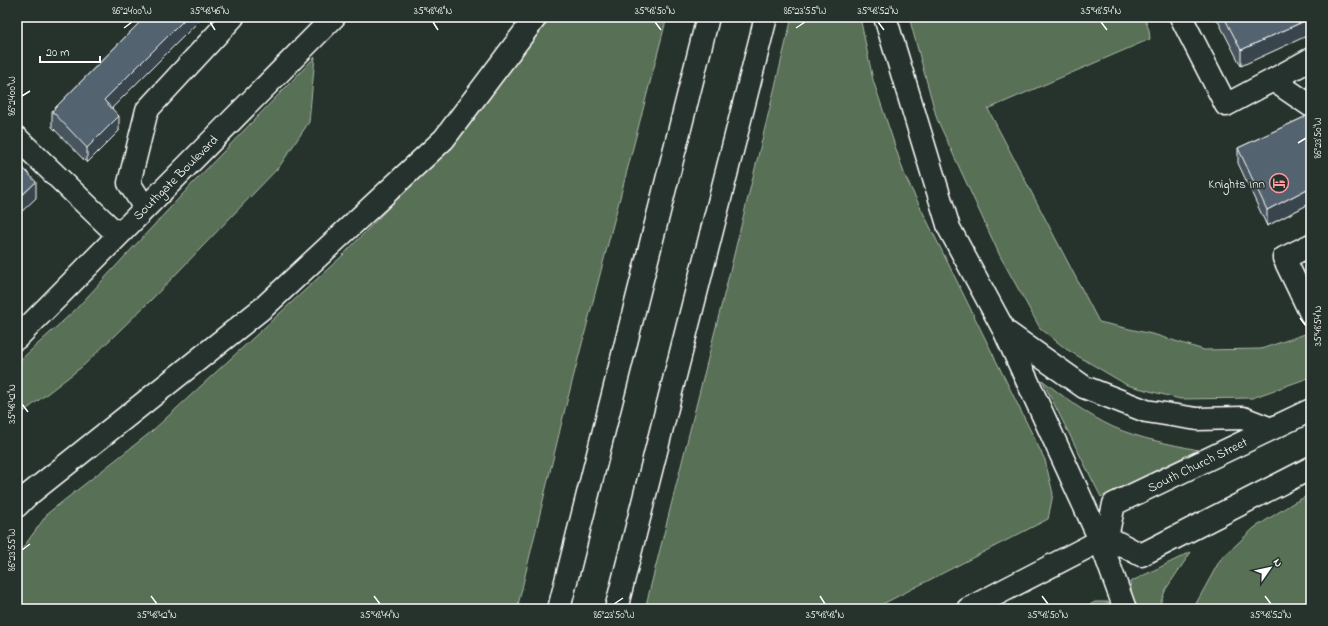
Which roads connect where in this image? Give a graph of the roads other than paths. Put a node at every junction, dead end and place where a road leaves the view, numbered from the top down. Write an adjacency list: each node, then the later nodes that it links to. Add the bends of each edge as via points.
1 (233, 17): 12 (main road, via 147,110 129,183)
2 (334, 17): 12 (main road, Southgate Boulevard)
3 (536, 17): 21 (main road, via 444,139 264,307)
4 (708, 17): 23 (main road)
5 (766, 17): 24 (main road)
6 (885, 17): 16 (main road, via 950,228)
7 (1181, 17): 9 (main road, via 1226,105)
8 (1311, 59): 9 (main road)
9 (1273, 80): 10 (main road)
10 (1311, 106)
11 (17, 138): 13 (main road)
12 (145, 208): 13 (main road, Southgate Boulevard)
13 (118, 235): 17 (main road, Southgate Boulevard)
14 (1311, 245): 15 (main road, via 1284,258)
15 (1311, 314)
16 (1004, 330): 19 (main road, via 1084,387 1139,408 1198,419 1243,418); 22 (main road)
17 (17, 338)
18 (1311, 410): 19 (main road, South Church Street)
19 (1271, 429): 22 (main road, South Church Street, via 1114,504)
20 (1311, 468): 22 (main road, via 1142,555)
21 (17, 506)
22 (1103, 539): 25 (main road); 26 (main road)
23 (559, 609)
24 (616, 609)
25 (968, 609)
26 (1125, 609)

